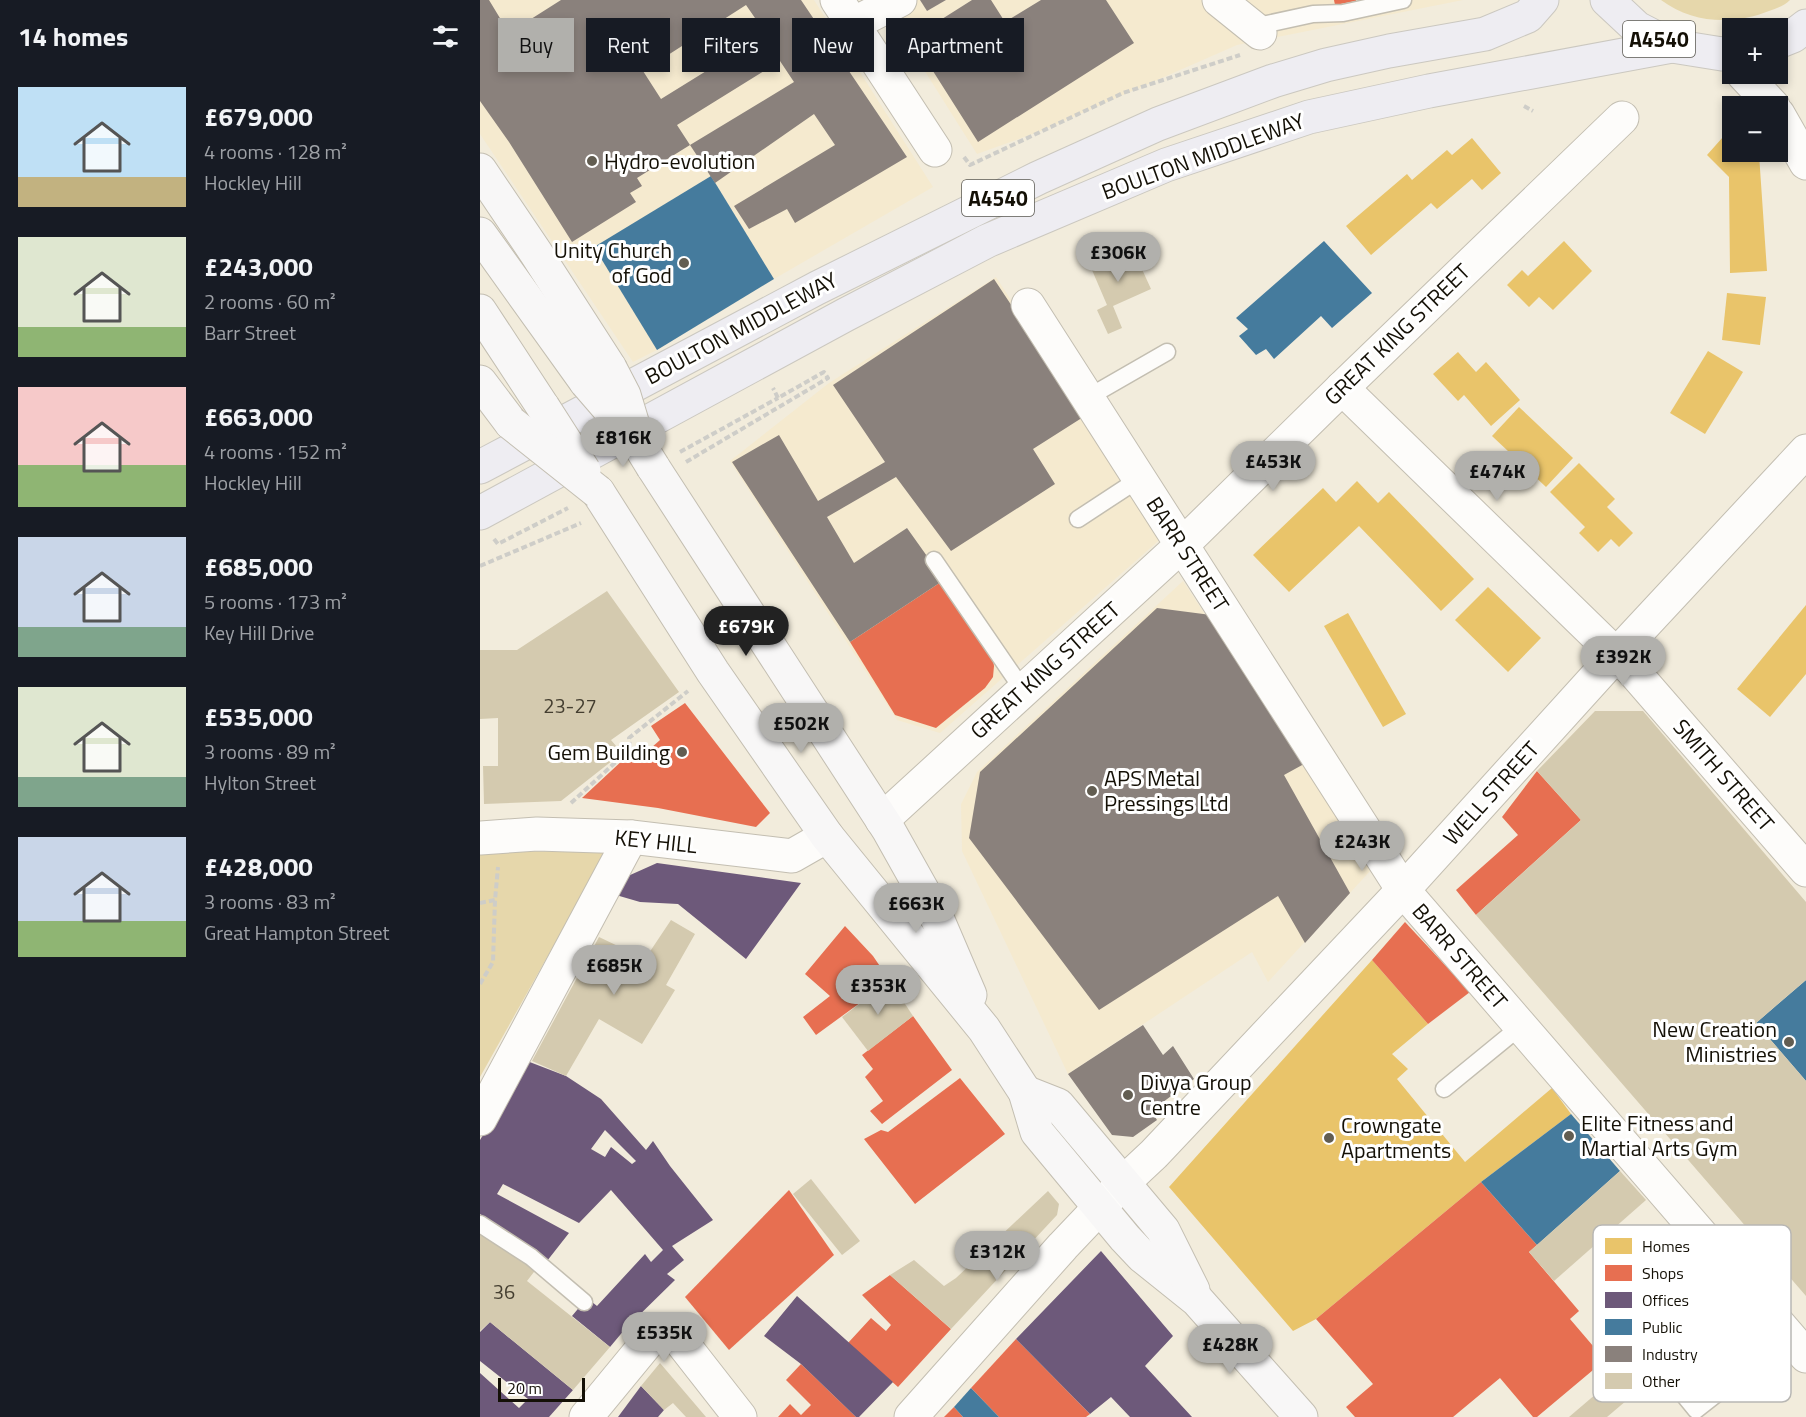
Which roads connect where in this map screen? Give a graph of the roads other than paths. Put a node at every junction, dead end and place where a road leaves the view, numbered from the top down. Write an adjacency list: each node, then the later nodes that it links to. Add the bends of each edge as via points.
1 (900, 0): 9 (street)
2 (1219, 0): 11 (street)
3 (1402, 0): 6 (lane)
4 (1542, 0): 31 (highway, BOULTON MIDDLEWAY / A4540, via 1528,16 1485,34 1326,65 1158,124 1038,178 817,288)
5 (1607, 0): 13 (highway, A4540, via 1637,28)
6 (1369, 4): 7 (lane)
7 (1342, 5): 8 (lane)
8 (1312, 7): 11 (lane)
9 (845, 12): 19 (street)
10 (1806, 26): 12 (highway)
11 (1252, 38)
12 (1788, 38)
13 (1672, 46): 14 (highway, A4540); 35 (highway, BOULTON MIDDLEWAY / A4540, via 1309,117 1166,165 987,241 845,315)
14 (1722, 58)
15 (1753, 84): 16 (street)
16 (1764, 96)
17 (1622, 118): 28 (street, GREAT KING STREET)
18 (1788, 132): 20 (street)
19 (935, 150)
20 (1806, 163)
21 (480, 170): 26 (main road)
22 (480, 234): 26 (main road)
23 (1028, 305): 29 (street, BARR STREET)
24 (480, 311): 33 (main road, bridge)
25 (1167, 352): 29 (lane)
26 (598, 375): 40 (main road, bridge, via 650,462)
27 (480, 382): 33 (main road, bridge, via 511,423)
28 (1342, 388): 36 (street, GREAT KING STREET); 38 (street, SMITH STREET)
29 (1087, 398): 32 (street, BARR STREET)
30 (1806, 451): 38 (street, WELL STREET)
31 (480, 467)
32 (1139, 479): 34 (lane); 36 (street, BARR STREET)
33 (604, 502): 41 (main road, via 713,672)
34 (1078, 519)
35 (484, 523)
36 (1182, 545): 39 (street, GREAT KING STREET); 45 (street, BARR STREET)
37 (934, 560): 39 (lane)
38 (1616, 655): 44 (street, SMITH STREET); 45 (street, WELL STREET)
39 (1023, 690): 40 (street, GREAT KING STREET)
40 (882, 819): 47 (main road, via 934,910)
41 (827, 836): 43 (street, KEY HILL, via 792,856); 47 (main road)
42 (489, 837): 43 (street, KEY HILL)
43 (631, 837): 50 (street)
44 (1806, 870)
45 (1403, 890): 46 (street, BARR STREET); 51 (street, WELL STREET)
46 (1521, 1026): 48 (lane); 54 (street, BARR STREET)
47 (984, 1029): 49 (main road)
48 (1444, 1089)
49 (1025, 1092): 51 (main road, via 1058,1105); 52 (main road, via 1037,1132)
50 (480, 1119)
51 (1123, 1183): 52 (street, WELL STREET); 55 (main road, via 1163,1230)
52 (1098, 1209): 55 (main road, via 1142,1256); 61 (street, WELL STREET)
53 (480, 1224): 56 (lane, via 531,1257)
54 (1693, 1225)
55 (1197, 1300): 62 (main road)
56 (584, 1302)
57 (1689, 1402): 58 (lane, via 1696,1410)
58 (1709, 1402)
59 (586, 1417): 60 (street, via 656,1332 672,1330)
60 (740, 1417)
61 (910, 1417)
62 (1301, 1417)

